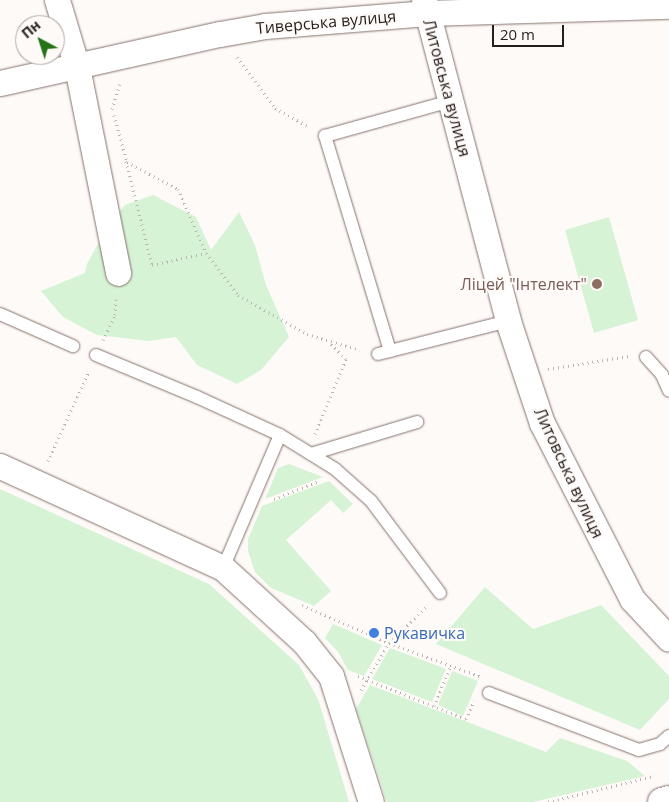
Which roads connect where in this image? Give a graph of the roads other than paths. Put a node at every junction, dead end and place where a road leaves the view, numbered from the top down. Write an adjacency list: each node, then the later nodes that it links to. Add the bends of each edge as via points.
1 (57, 0): 4 (street)
2 (426, 6): 3 (street, Тиверська вулиця); 4 (street, Тиверська вулиця, via 265,26); 6 (street, Литовська вулиця)
3 (669, 6)
4 (77, 67): 5 (street, Тиверська вулиця); 7 (street)
5 (0, 82)
6 (450, 101): 9 (street, Литовська вулиця); 9 (lane, via 325,136 384,352)
7 (124, 272)
8 (0, 314): 10 (lane)
9 (508, 321): 20 (street, Литовська вулиця, via 542,423 596,532 632,599)
10 (73, 346)
11 (96, 355): 15 (lane)
12 (646, 357): 13 (lane, via 662,375)
13 (669, 392)
14 (416, 422): 16 (lane)
15 (280, 435): 16 (lane); 18 (lane)
16 (311, 454): 19 (lane, via 335,469 371,501)
17 (0, 466): 18 (street)
18 (224, 568): 24 (street, via 304,642 331,676)
19 (440, 592)
20 (669, 639)
21 (482, 691): 22 (lane, via 639,750 660,744)
22 (669, 736)
23 (669, 800): 25 (street)
24 (371, 802)
25 (662, 802)

